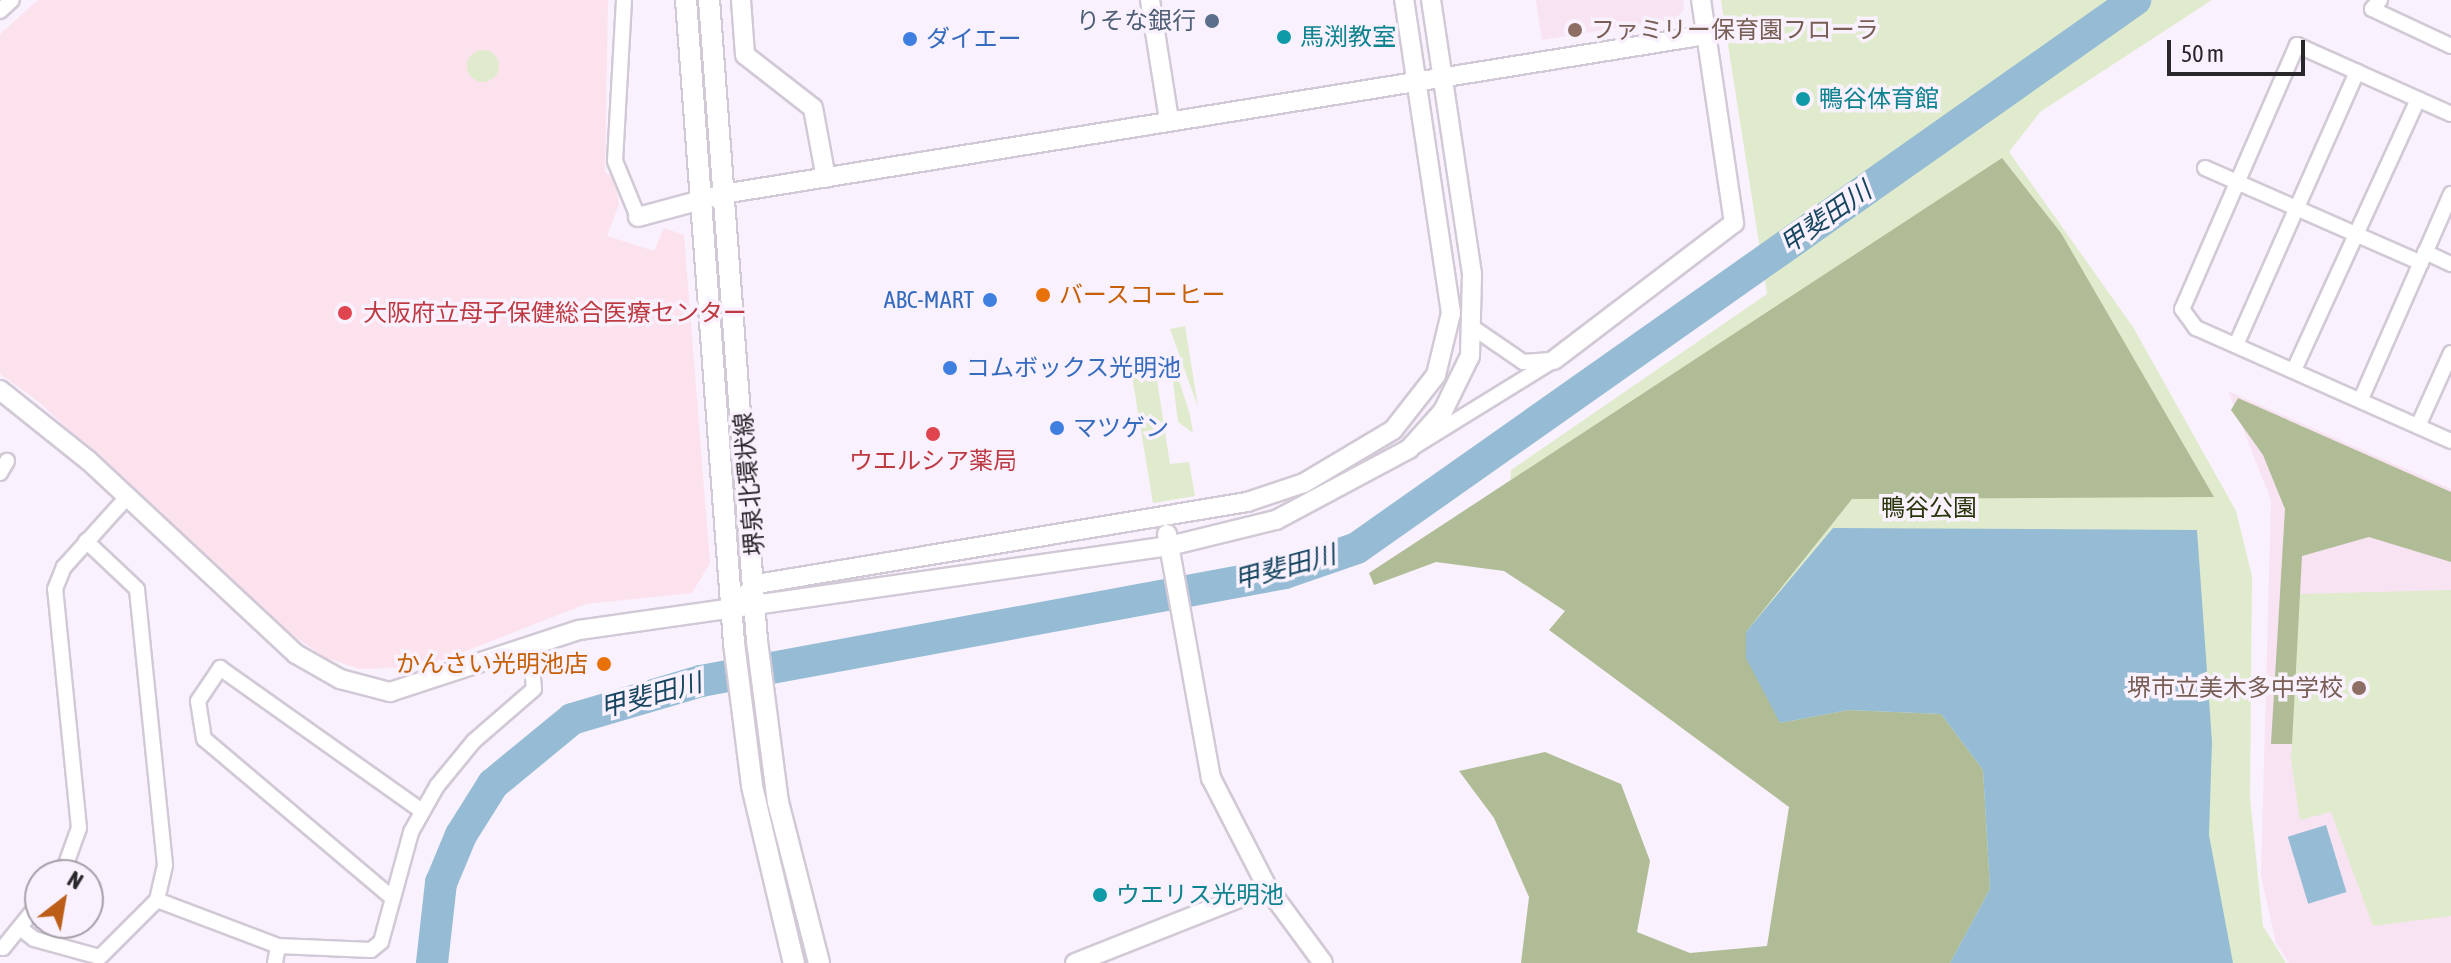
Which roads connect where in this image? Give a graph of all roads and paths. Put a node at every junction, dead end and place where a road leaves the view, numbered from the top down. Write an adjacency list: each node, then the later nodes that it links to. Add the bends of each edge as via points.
1 (12, 0): 11 (street)
2 (624, 0): 27 (street, via 615,161)
3 (686, 0): 25 (main road, 堺泉北環状線)
4 (709, 0): 23 (main road, 堺泉北環状線)
5 (741, 0): 21 (street, via 745,55 813,108)
6 (1150, 0): 19 (street)
7 (1404, 0): 16 (street)
8 (1431, 0): 15 (street)
9 (1701, 0): 12 (street)
10 (2380, 0): 13 (street, via 2372,9)
11 (0, 11)
12 (1706, 35): 15 (street); 34 (street, via 1734,223)
13 (2451, 46)
14 (2357, 72): 17 (street); 22 (street, via 2297,45); 26 (street)
15 (1443, 75): 16 (street); 31 (street)
16 (1416, 81): 19 (street); 42 (street, via 1451,313 1446,348 1423,398 1393,430 1304,483)
17 (2418, 99): 18 (street); 28 (street)
18 (2451, 114)
19 (1169, 120): 21 (street)
20 (2205, 168): 22 (street)
21 (826, 178): 23 (street)
22 (2237, 182): 26 (street); 32 (street, via 2182,309 2196,328)
23 (723, 194): 25 (street); 45 (main road, 堺泉北環状線)
24 (2451, 194): 29 (street)
25 (702, 199): 27 (street); 46 (main road, 堺泉北環状線)
26 (2296, 208): 28 (street); 32 (street)
27 (638, 217)
28 (2355, 234): 29 (street); 35 (street)
29 (2423, 258): 30 (street); 37 (street)
30 (2451, 264)
31 (1475, 329): 34 (street, via 1523,362); 40 (street, via 1458,387)
32 (2236, 345): 35 (street)
33 (2451, 353): 38 (street)
34 (1554, 360): 40 (street)
35 (2294, 370): 37 (street)
36 (0, 390): 41 (street)
37 (2361, 399): 38 (street)
38 (2418, 426): 39 (street)
39 (2451, 441)
40 (1409, 449): 44 (street, via 1276,520)
41 (127, 497): 43 (street); 48 (street, via 287,646 340,679 411,690)
42 (1166, 519): 44 (street); 45 (street)
43 (86, 541): 50 (street, via 64,567 53,616 79,828); 53 (street, via 137,589 166,840)
44 (1169, 546): 47 (street); 51 (street, via 1211,778)
45 (757, 584): 46 (street); 47 (main road, 堺泉北環状線)
46 (731, 609): 47 (street); 48 (street, via 610,625); 59 (main road, 堺泉北環状線, via 752,786)
47 (756, 610): 60 (main road, 堺泉北環状線, via 778,802)
48 (530, 645): 49 (street, via 534,689 474,741)
49 (422, 811): 52 (street); 52 (street, via 220,668 198,701 204,739)
50 (68, 859)
51 (1267, 887): 61 (street); 62 (street)
52 (390, 896): 56 (street, via 381,942 371,950)
53 (157, 900): 55 (street, via 100,957 34,939); 56 (street)
54 (24, 923): 55 (street)
55 (20, 928): 57 (street)
56 (278, 946): 58 (street)
57 (3, 948)
58 (275, 963)
59 (794, 963)
60 (819, 963)
61 (1075, 963)
62 (1323, 963)

